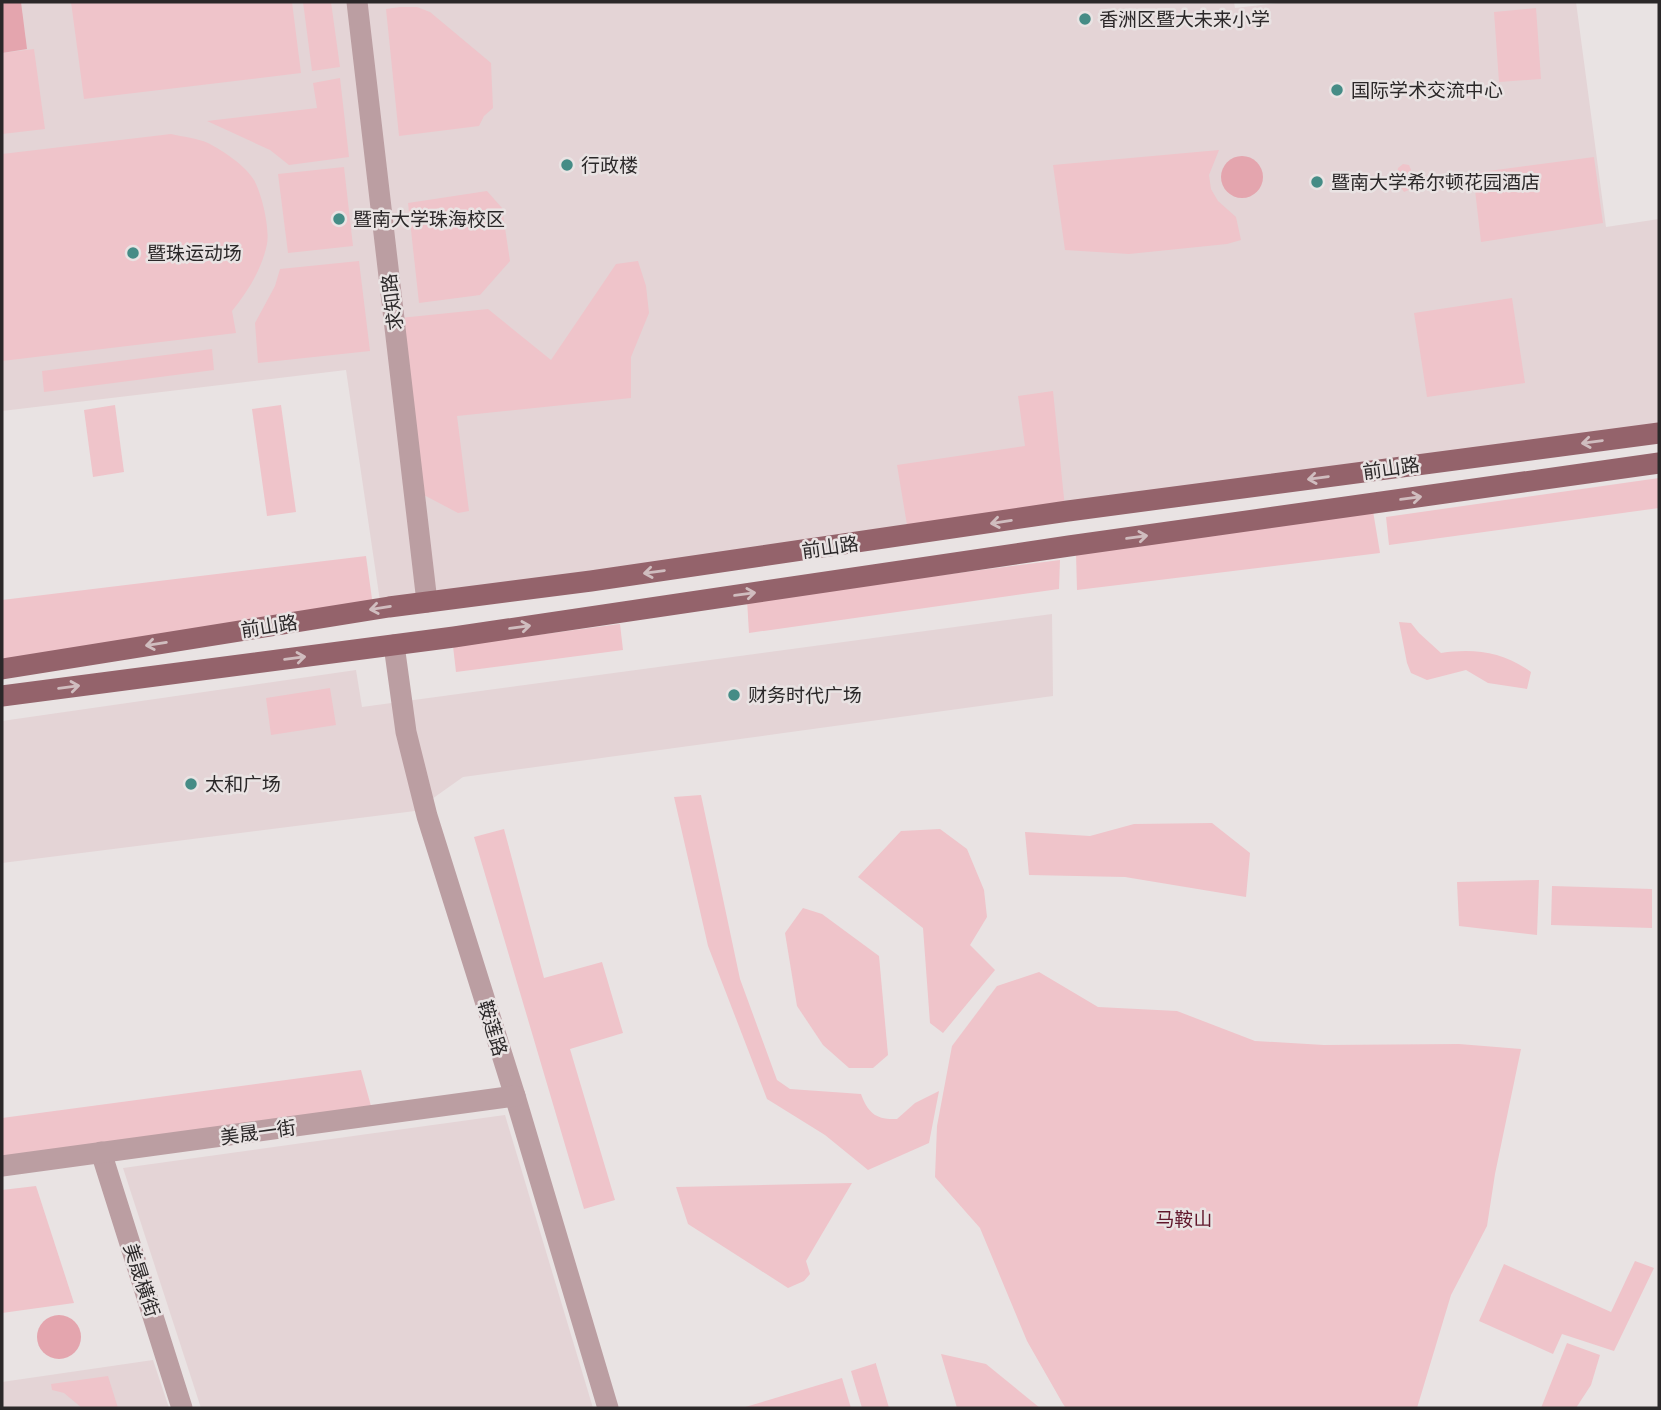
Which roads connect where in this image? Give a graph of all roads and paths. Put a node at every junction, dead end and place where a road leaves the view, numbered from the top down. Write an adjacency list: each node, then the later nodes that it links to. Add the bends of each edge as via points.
1 (357, 2): 4 (street, 求知路)
2 (1659, 433): 4 (main road, 前山路, one-way to 4)
3 (1659, 463): 5 (main road, 前山路, one-way to 3)
4 (428, 602): 6 (main road, 前山路, one-way to 6)
5 (394, 645): 7 (main road, 前山路, one-way to 5); 8 (street, 鞍莲路, via 406,732 426,816)
6 (2, 669)
7 (2, 696)
8 (514, 1096): 9 (street, 美晟一街); 12 (street, 鞍莲路)
9 (101, 1152): 10 (street, 美晟一街); 11 (street, 美晟橫街)
10 (2, 1166)
11 (182, 1408)
12 (608, 1408)

